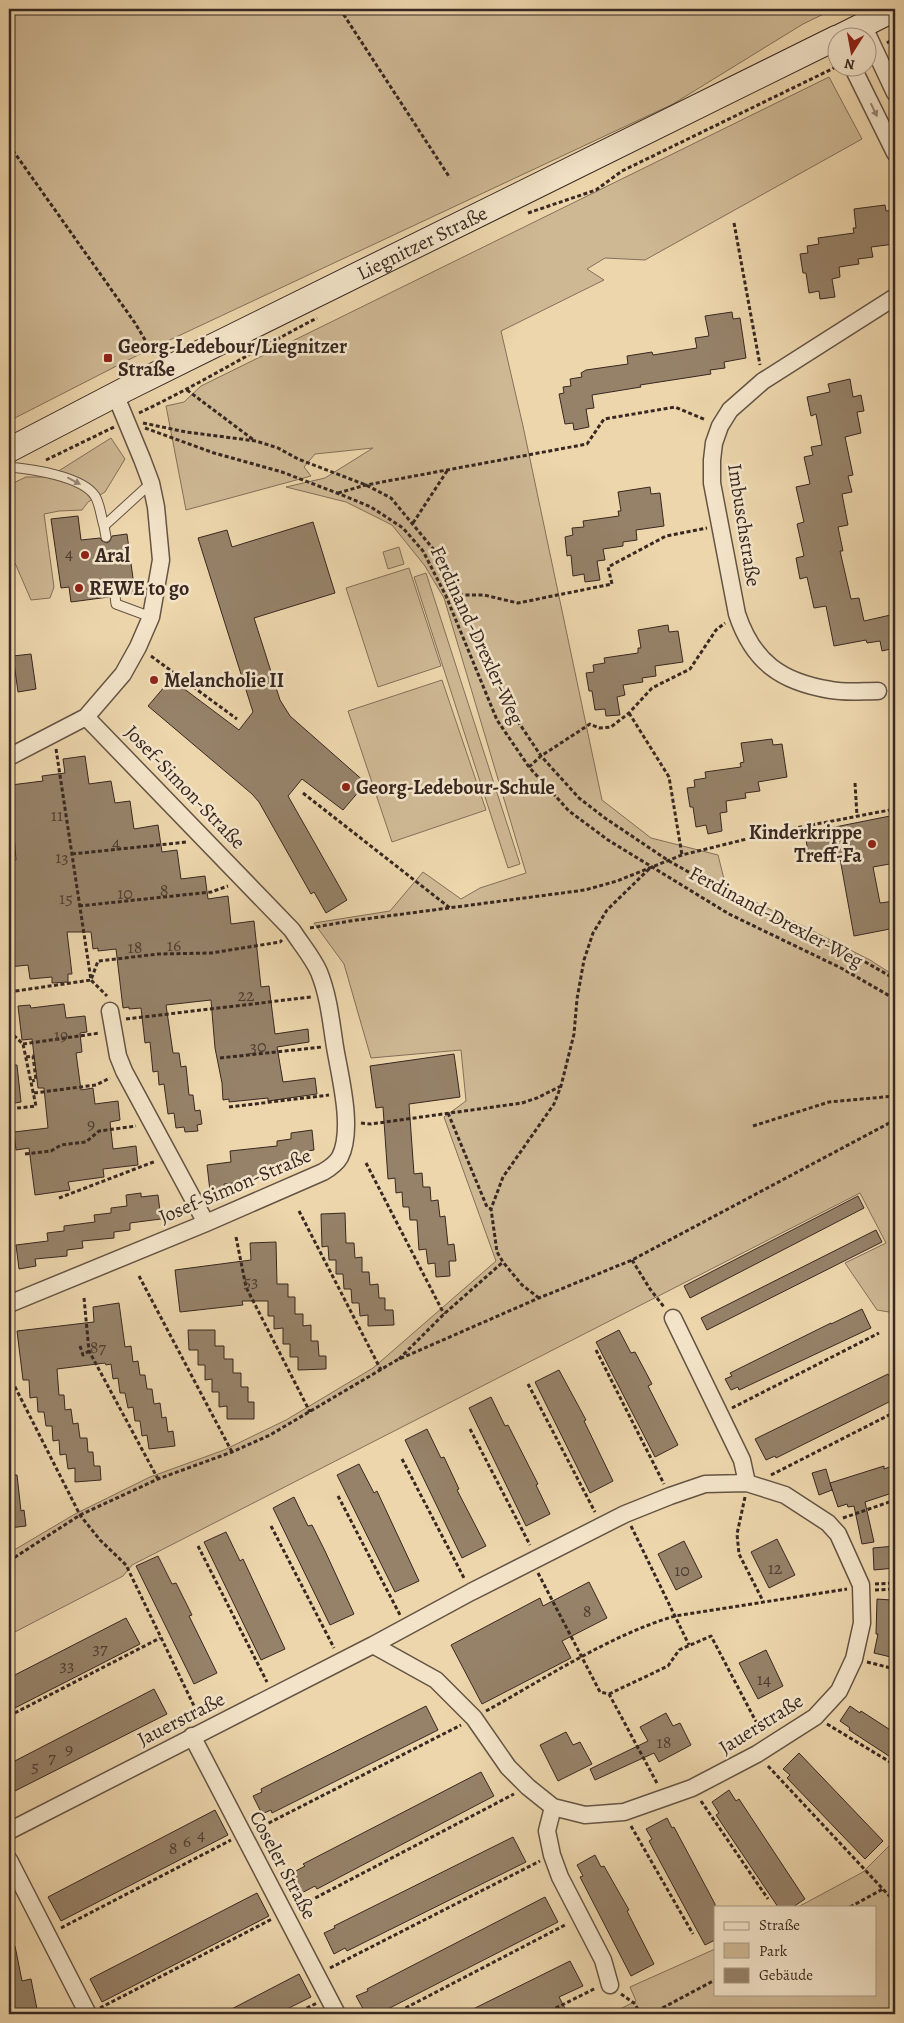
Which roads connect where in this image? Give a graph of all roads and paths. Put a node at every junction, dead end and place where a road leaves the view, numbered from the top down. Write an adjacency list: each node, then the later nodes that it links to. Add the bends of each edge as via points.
1 (340, 9): 11 (path)
2 (895, 9): 3 (main road, Liegnitzer Straße)
3 (863, 24): 4 (main road, Liegnitzer Straße); 8 (street)
4 (855, 28)
5 (826, 42): 16 (main road, Liegnitzer Straße)
6 (826, 72): 12 (path, via 622,171 596,190)
7 (858, 78): 10 (street, one-way to 10)
8 (895, 93)
9 (9, 145): 16 (path, via 135,323)
10 (895, 153)
11 (450, 178)
12 (526, 214)
13 (734, 223): 17 (path)
14 (895, 297): 17 (street, Imbuschstraße)
15 (324, 314): 18 (path)
16 (163, 370): 19 (main road, Liegnitzer Straße)
17 (763, 381): 21 (street, Imbuschstraße, via 730,410)
18 (187, 390): 20 (path); 22 (path)
19 (115, 394): 20 (street); 23 (main road, Liegnitzer Straße)
20 (126, 420): 22 (path); 25 (path); 27 (street); 29 (path, Ferdinand-Drexler-Weg, via 214,453 282,472)
21 (720, 426): 26 (path, via 675,406 604,419 587,444); 32 (street, Imbuschstraße, via 712,460 712,483)
22 (256, 441): 28 (path)
23 (9, 450)
24 (9, 467): 25 (lane)
25 (27, 468): 31 (lane, one-way to 31, via 73,479 95,496)
26 (447, 470): 28 (path); 30 (path)
27 (151, 483): 31 (lane); 37 (street, via 161,560)
28 (366, 485): 29 (path); 30 (path, via 391,498)
29 (338, 493): 46 (path, Ferdinand-Drexler-Weg, via 371,507 403,528 423,551 446,596 497,720)
30 (413, 523): 34 (path, via 439,556)
31 (104, 526): 33 (lane)
32 (720, 526): 34 (path, via 666,536 616,562 608,567 612,584 518,603 484,595); 36 (street, Imbuschstraße)
33 (106, 537)
34 (459, 595): 44 (path, via 488,672)
35 (115, 596): 37 (lane, via 116,604)
36 (737, 614): 39 (street, Imbuschstraße, via 744,635 755,651 778,673 832,691); 40 (path, via 716,630 690,669 652,688)
37 (151, 616): 38 (street)
38 (138, 647): 41 (street, via 111,690); 42 (path)
39 (878, 691)
40 (629, 713): 44 (path, via 610,728 590,724); 53 (path, via 669,777)
41 (86, 717): 43 (street); 51 (street, Josef-Simon-Straße)
42 (237, 720)
43 (51, 735): 45 (street); 52 (path)
44 (541, 756): 46 (path); 54 (path, via 579,798)
45 (9, 757)
46 (529, 767): 55 (path, Ferdinand-Drexler-Weg, via 569,811 608,840)
47 (855, 782): 50 (path)
48 (303, 793): 58 (path)
49 (895, 809): 50 (path)
50 (857, 816): 53 (path)
51 (199, 832): 52 (path, via 185,843); 56 (street, Josef-Simon-Straße)
52 (72, 854): 57 (path)
53 (682, 855): 54 (path)
54 (670, 861): 55 (path); 60 (path)
55 (652, 866): 58 (path, via 585,890); 64 (path, Ferdinand-Drexler-Weg, via 729,914 840,968); 73 (path, via 607,910 593,933 584,960 574,1034)
56 (244, 880): 57 (path, via 211,892); 59 (street, Josef-Simon-Straße)
57 (79, 906): 61 (path)
58 (450, 908): 59 (path)
59 (292, 930): 61 (path, via 280,942 221,951 98,961); 63 (street, Josef-Simon-Straße, via 318,971)
60 (895, 979)
61 (90, 980): 62 (path); 65 (path, via 107,996)
62 (9, 992)
63 (327, 995): 65 (path); 68 (street, Josef-Simon-Straße)
64 (895, 999)
65 (111, 1021): 67 (path); 71 (street)
66 (9, 1031): 67 (path)
67 (23, 1044): 69 (path)
68 (335, 1046): 70 (path); 75 (street, Josef-Simon-Straße)
69 (26, 1057): 72 (path); 72 (path, via 33,1056 36,1080)
70 (220, 1058)
71 (124, 1071): 74 (path, via 96,1085); 82 (street)
72 (32, 1080): 74 (path)
73 (561, 1086): 79 (path, via 522,1103); 88 (path, via 554,1104 504,1177)
74 (34, 1093): 78 (path, via 36,1106)
75 (342, 1093): 77 (path); 81 (street, Josef-Simon-Straße)
76 (895, 1096): 83 (path, via 829,1102)
77 (229, 1108)
78 (9, 1109)
79 (448, 1114): 81 (path, via 371,1124); 88 (path, via 487,1207)
80 (895, 1120): 92 (path)
81 (345, 1122): 90 (street, Josef-Simon-Straße, via 340,1156 334,1166)
82 (154, 1124): 84 (path, via 99,1131 86,1142 61,1144 51,1151); 85 (street)
83 (753, 1126)
84 (25, 1154)
85 (171, 1155): 87 (path); 90 (street)
86 (366, 1163): 98 (path)
87 (59, 1198)
88 (491, 1209): 93 (path, via 498,1252)
89 (299, 1211): 105 (path)
90 (206, 1223): 97 (street, Josef-Simon-Straße)
91 (236, 1237): 108 (path, via 246,1287)
92 (632, 1260): 96 (path); 99 (path)
93 (503, 1262): 96 (path, via 522,1285); 98 (path)
94 (139, 1276): 112 (path)
95 (84, 1298): 103 (path)
96 (539, 1298): 104 (path)
97 (10, 1302)
98 (444, 1314): 104 (path)
99 (673, 1318): 110 (street)
100 (879, 1332): 110 (path)
101 (80, 1346): 103 (path, via 84,1355)
102 (596, 1350): 117 (path)
103 (89, 1351): 114 (path)
104 (397, 1360): 105 (path)
105 (381, 1370): 108 (path)
106 (9, 1375): 120 (path)
107 (528, 1384): 123 (path)
108 (310, 1412): 112 (path)
109 (895, 1412): 115 (path, via 768,1476)
110 (720, 1414): 115 (street, via 742,1460)
111 (470, 1428): 125 (path)
112 (232, 1452): 114 (path)
113 (402, 1459): 129 (path)
114 (158, 1479): 120 (path)
115 (747, 1483): 117 (street, Jauerstraße, via 705,1484); 121 (street, Jauerstraße, via 785,1495); 130 (path, via 737,1534 739,1554)
116 (338, 1496): 131 (path)
117 (670, 1496): 119 (street, Jauerstraße)
118 (895, 1500): 121 (path)
119 (625, 1514): 123 (street, Jauerstraße); 134 (path)
120 (80, 1515): 126 (path); 132 (path, via 126,1565)
121 (828, 1523): 128 (street, Jauerstraße, via 838,1534)
122 (271, 1526): 136 (path)
123 (602, 1526): 125 (street, Jauerstraße)
124 (198, 1546): 139 (path)
125 (535, 1560): 129 (street, Jauerstraße); 138 (path, via 600,1692)
126 (9, 1561)
127 (895, 1589): 128 (path)
128 (862, 1590): 135 (street, Jauerstraße, via 862,1623)
129 (471, 1592): 131 (street, Jauerstraße)
130 (763, 1601)
131 (406, 1627): 133 (street, Jauerstraße)
132 (160, 1638): 140 (path); 142 (path, via 195,1708)
133 (373, 1645): 136 (street, Jauerstraße); 145 (street, Jauerstraße, via 436,1680 474,1718 508,1768)
134 (689, 1645): 138 (path, via 679,1650 668,1666); 143 (path, via 711,1636)
135 (854, 1659): 137 (path); 141 (street, Jauerstraße, via 838,1691)
136 (341, 1662): 139 (street, Jauerstraße)
137 (895, 1669)
138 (609, 1694): 147 (path)
139 (274, 1696): 142 (street, Jauerstraße)
140 (9, 1716)
141 (816, 1717): 143 (street, Jauerstraße); 144 (path)
142 (192, 1736): 150 (street, Jauerstraße); 157 (street, Coseler Straße)
143 (763, 1751): 146 (street, Jauerstraße); 153 (path)
144 (895, 1766)
145 (528, 1787): 148 (street, Jauerstraße); 157 (path)
146 (692, 1788): 147 (street, Jauerstraße); 154 (path)
147 (664, 1798): 149 (street, Jauerstraße)
148 (553, 1806): 149 (street, Jauerstraße, via 585,1815); 151 (street, via 547,1831)
149 (624, 1812): 159 (path)
150 (9, 1831)
151 (552, 1855): 158 (street); 160 (path)
152 (9, 1860): 164 (street)
153 (883, 1889): 155 (path); 156 (path)
154 (768, 1899)
155 (895, 1902)
156 (852, 1906)
157 (285, 1913): 160 (street, Coseler Straße); 164 (path)
158 (581, 1917): 162 (street, via 603,1960); 167 (path)
159 (693, 1934)
160 (317, 1975): 163 (street, Coseler Straße)
161 (714, 1981): 170 (path)
162 (610, 1985): 168 (path, via 591,1990); 169 (path, via 634,2003)
163 (329, 1997): 165 (path); 166 (street, Coseler Straße)
164 (93, 2012)
165 (295, 2014)
166 (337, 2014)
167 (394, 2014)
168 (544, 2014)
169 (642, 2014)
170 (651, 2014)

